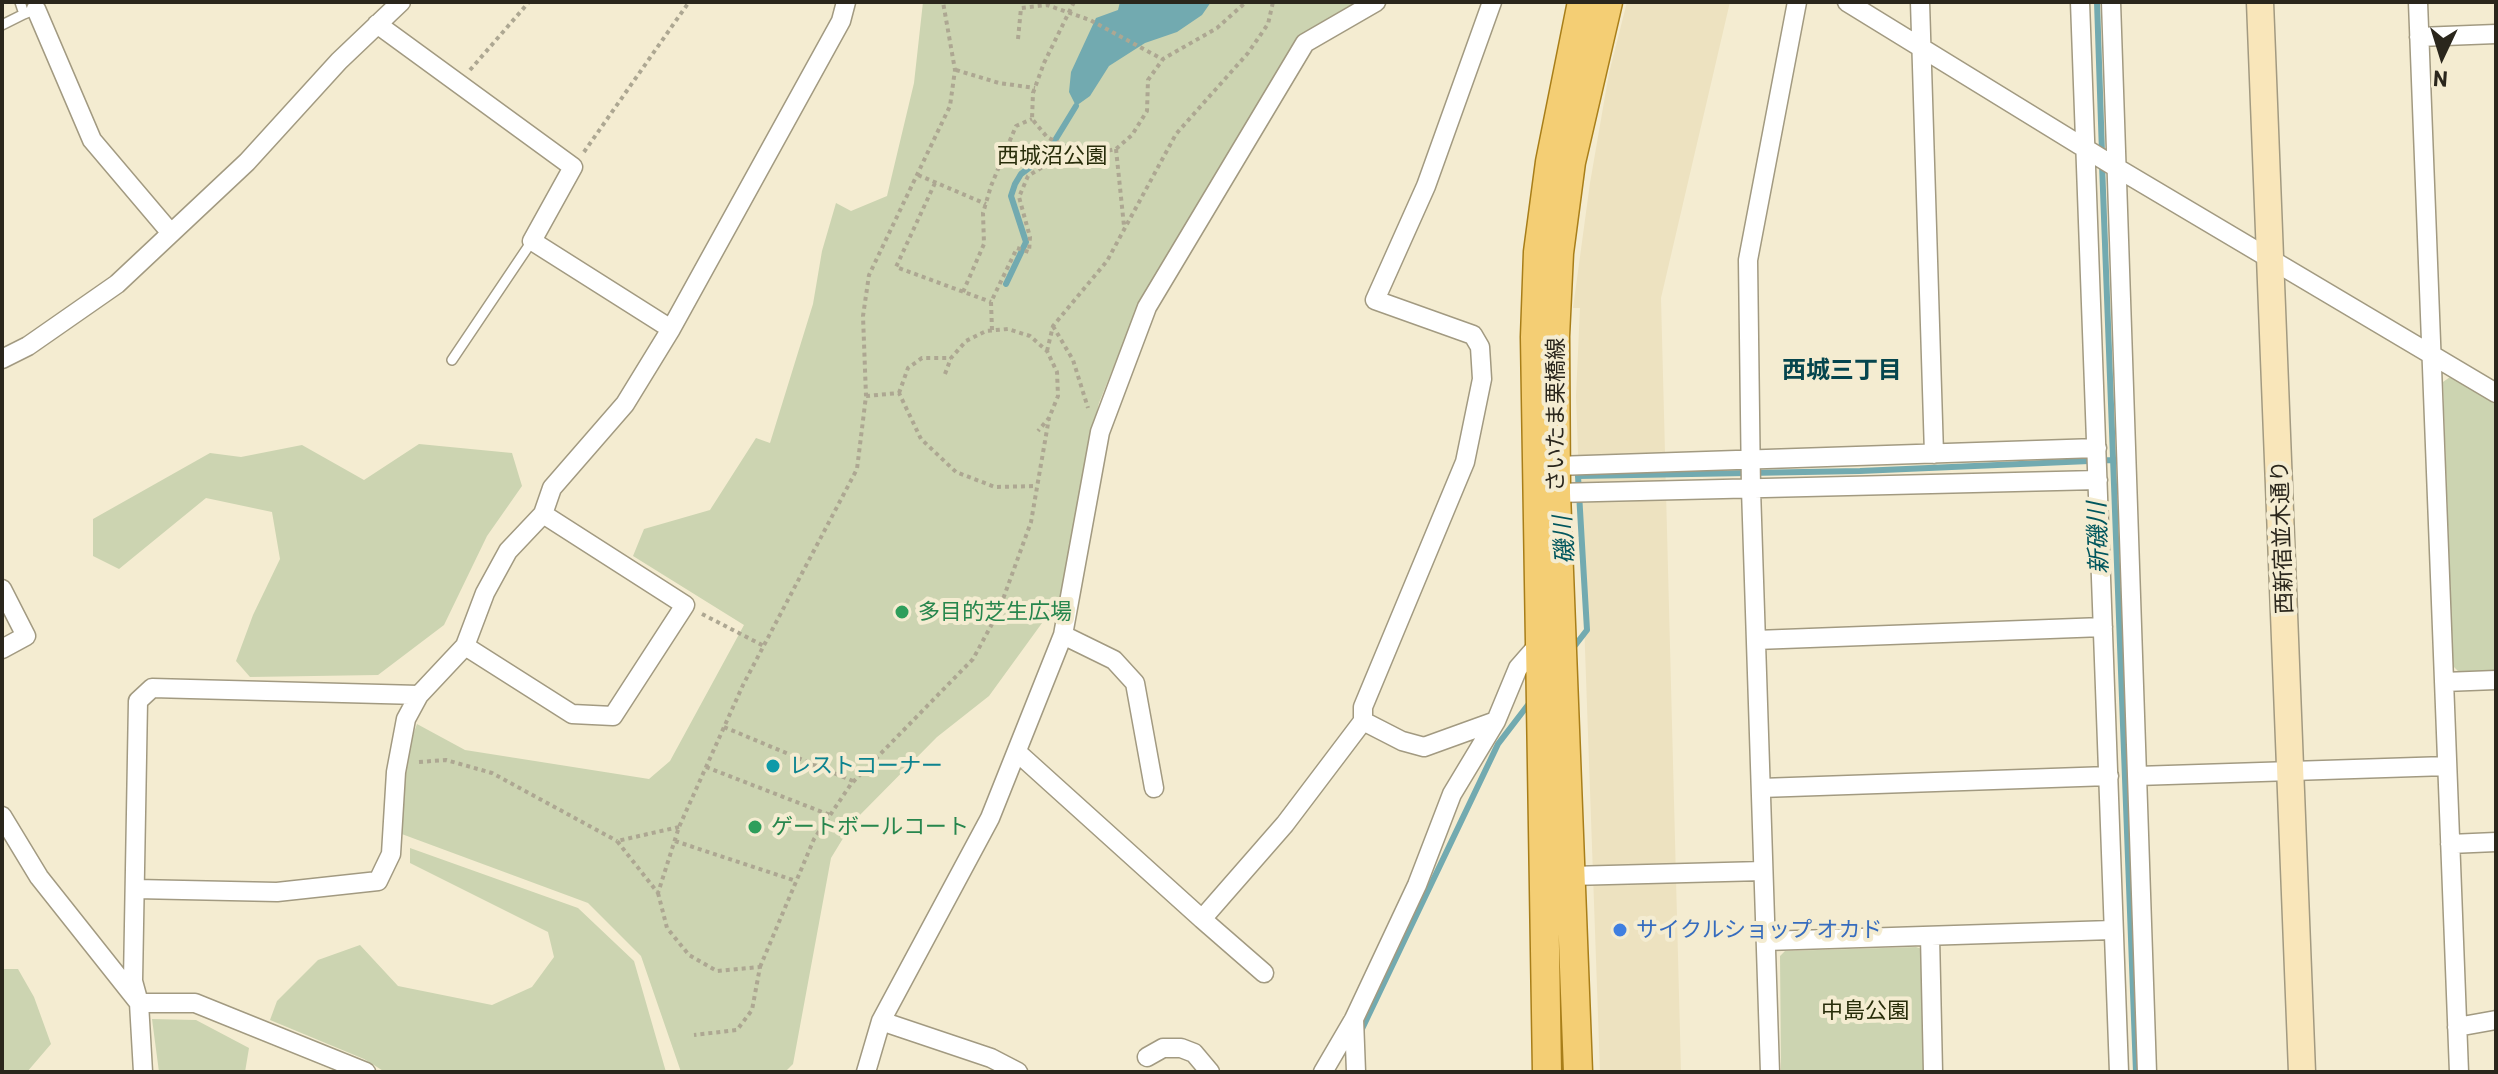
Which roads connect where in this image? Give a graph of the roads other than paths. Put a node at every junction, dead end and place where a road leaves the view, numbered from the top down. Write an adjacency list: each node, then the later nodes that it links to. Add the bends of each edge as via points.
1 (401, 2): 15 (street)
2 (846, 2): 25 (street, via 841,21)
3 (1376, 2): 39 (street, via 1305,43 1147,307 1100,432)
4 (1492, 2): 47 (street, via 1426,186 1375,300 1473,335 1480,347 1482,379 1460,475 1363,707)
5 (1582, 2): 41 (main road, さいたま栗橋線, via 1538,252 1534,431)
6 (1608, 2): 33 (main road, さいたま栗橋線, via 1571,162 1559,253)
7 (1797, 2): 32 (street, via 1748,260)
8 (1847, 2): 19 (street)
9 (1920, 2): 19 (street)
10 (2080, 2): 20 (street)
11 (2111, 2): 21 (street)
12 (2260, 2): 24 (street, 西新宿並木通り)
13 (2418, 2): 18 (street)
14 (27, 8): 16 (lane); 22 (street, via 92,140)
15 (377, 24): 22 (street, via 247,162); 23 (street, via 573,167)
16 (2, 25)
17 (2496, 34): 18 (street)
18 (2419, 37): 26 (street)
19 (1921, 47): 20 (street); 31 (street)
20 (2085, 145): 21 (street); 30 (street)
21 (2117, 168): 24 (street); 53 (street)
22 (170, 232): 27 (street, via 117,284)
23 (532, 241): 25 (street); 28 (lane)
24 (2272, 261): 26 (street); 51 (street, 西新宿並木通り)
25 (671, 329): 36 (street, via 625,404 552,488)
26 (2431, 353): 29 (street); 45 (street)
27 (2, 359)
28 (452, 360)
29 (2496, 393)
30 (2097, 448): 31 (street); 34 (street)
31 (1934, 454): 32 (street)
32 (1750, 460): 33 (street); 35 (street)
33 (1556, 480): 35 (street); 60 (main road, さいたま栗橋線)
34 (2098, 480): 35 (street); 38 (street)
35 (1751, 489): 40 (street)
36 (543, 514): 42 (street, via 508,551); 42 (street, via 685,605 613,716 572,714)
37 (2, 589): 43 (street, via 26,636)
38 (2103, 627): 40 (street); 52 (street)
39 (1063, 635): 49 (street); 54 (street, via 1114,660 1135,683)
40 (1756, 640): 55 (street)
41 (1539, 644): 48 (street, via 1518,668); 80 (main road, さいたま栗橋線)
42 (465, 646): 46 (street)
43 (2, 649)
44 (2496, 680): 45 (street)
45 (2444, 682): 50 (street)
46 (419, 695): 61 (street, via 406,719 391,854 378,881 277,892); 61 (street, via 152,688 138,701)
47 (1363, 721): 48 (street, via 1424,747); 62 (street, via 1285,824)
48 (1496, 721): 68 (street, via 1452,794 1417,885)
49 (1018, 753): 62 (street); 70 (street, via 990,818)
50 (2447, 766): 51 (street); 58 (street)
51 (2290, 770): 53 (street); 86 (street, 西新宿並木通り)
52 (2109, 776): 55 (street); 63 (street)
53 (2137, 776): 85 (street)
54 (1154, 788)
55 (1761, 788): 59 (street)
56 (2, 816): 67 (street, via 39,877)
57 (2496, 842): 58 (street)
58 (2450, 844): 71 (street)
59 (1763, 871): 60 (street); 65 (street)
60 (1570, 876): 81 (main road, さいたま栗橋線)
61 (136, 889): 67 (street, via 133,981)
62 (1202, 919): 66 (street)
63 (2112, 930): 64 (street); 84 (street)
64 (1930, 936): 65 (street); 83 (street)
65 (1766, 941): 82 (street)
66 (1264, 973)
67 (139, 1003): 73 (street); 74 (street, via 195,1003)
68 (1354, 1019): 78 (street); 79 (street)
69 (2496, 1020): 71 (street)
70 (881, 1021): 75 (street); 76 (street)
71 (2457, 1027): 87 (street)
72 (1147, 1057): 77 (street, via 1163,1048 1181,1048 1194,1053)
73 (143, 1072)
74 (366, 1072)
75 (866, 1072)
76 (1018, 1072)
77 (1210, 1072)
78 (1323, 1072)
79 (1356, 1072)
80 (1547, 1072)
81 (1578, 1072)
82 (1770, 1072)
83 (1933, 1072)
84 (2119, 1072)
85 (2147, 1072)
86 (2302, 1072)
87 (2459, 1072)

